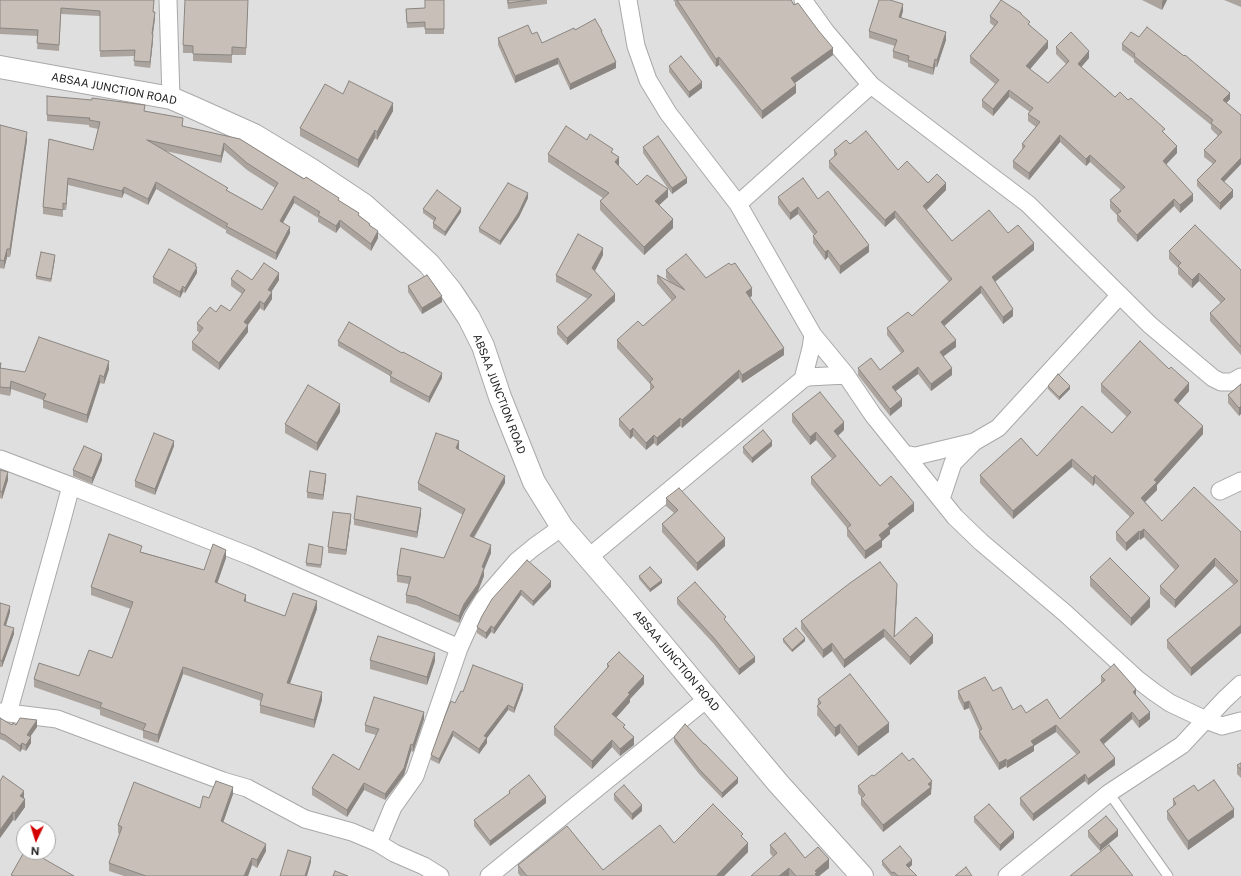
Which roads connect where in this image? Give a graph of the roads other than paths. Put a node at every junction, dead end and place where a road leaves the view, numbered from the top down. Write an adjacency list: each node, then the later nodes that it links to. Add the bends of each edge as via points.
1 (168, 0): 6 (street)
2 (628, 0): 7 (street, via 636,46 648,80 668,114)
3 (803, 0): 5 (street, via 826,32)
4 (0, 67): 6 (street, ABSAA JUNCTION ROAD)
5 (871, 85): 7 (street); 8 (street, via 1028,204)
6 (171, 98): 20 (street, ABSAA JUNCTION ROAD, via 254,135 310,169 364,205 429,264 469,318 483,346 534,482)
7 (738, 204): 9 (street)
8 (1120, 295): 11 (street, via 1150,325 1213,378 1221,382 1232,382); 13 (street, via 998,428)
9 (813, 335): 10 (street); 12 (street)
10 (846, 375): 12 (street); 14 (street, via 872,414)
11 (1241, 377)
12 (803, 379): 21 (street)
13 (974, 442): 14 (street, via 915,456); 19 (street, via 953,463)
14 (904, 454): 19 (street)
15 (0, 459): 17 (street)
16 (1241, 481): 18 (street)
17 (71, 486): 22 (street, via 250,556); 25 (street)
18 (1220, 490)
19 (941, 499): 26 (street, via 981,542 1138,679 1170,703)
20 (562, 527): 21 (street, ABSAA JUNCTION ROAD); 22 (street, via 517,561 484,599)
21 (588, 558): 24 (street, ABSAA JUNCTION ROAD)
22 (459, 648): 29 (street, via 415,776 393,807)
23 (1241, 684): 26 (street)
24 (708, 698): 31 (street); 32 (street, ABSAA JUNCTION ROAD, via 778,783)
25 (4, 712): 29 (street, via 57,719 247,788 305,819 352,832)
26 (1206, 720): 27 (street, via 1222,726); 28 (street, via 1182,745)
27 (1241, 721)
28 (1109, 793): 33 (street); 34 (lane)
29 (378, 843): 30 (street)
30 (440, 876)
31 (489, 876)
32 (862, 876)
33 (1007, 876)
34 (1168, 876)

